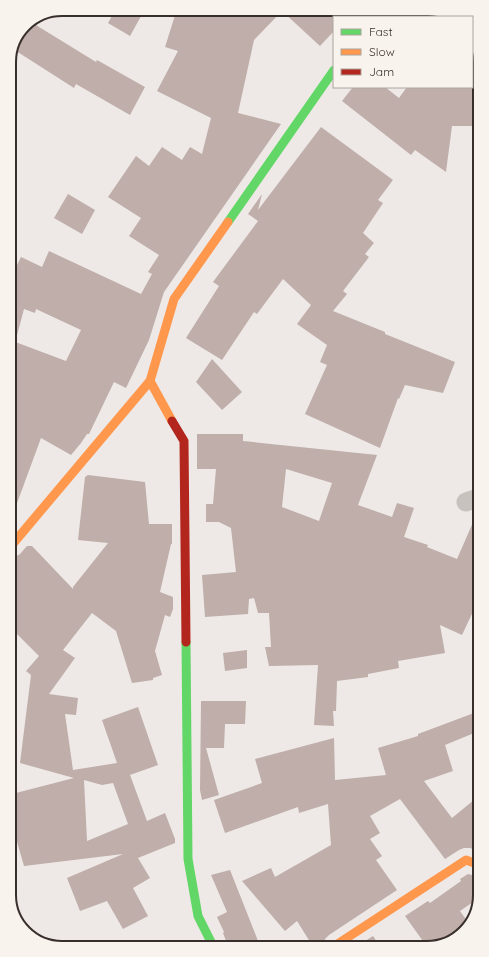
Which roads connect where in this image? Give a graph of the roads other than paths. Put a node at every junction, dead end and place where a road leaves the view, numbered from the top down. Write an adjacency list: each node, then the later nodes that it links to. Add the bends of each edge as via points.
1 (333, 71): 2 (street, via 174,299)
2 (150, 380): 3 (street); 5 (street, via 184,441 188,859 198,916)
3 (16, 540)
4 (473, 862): 6 (street, via 466,860)
5 (210, 941)
6 (342, 941)

